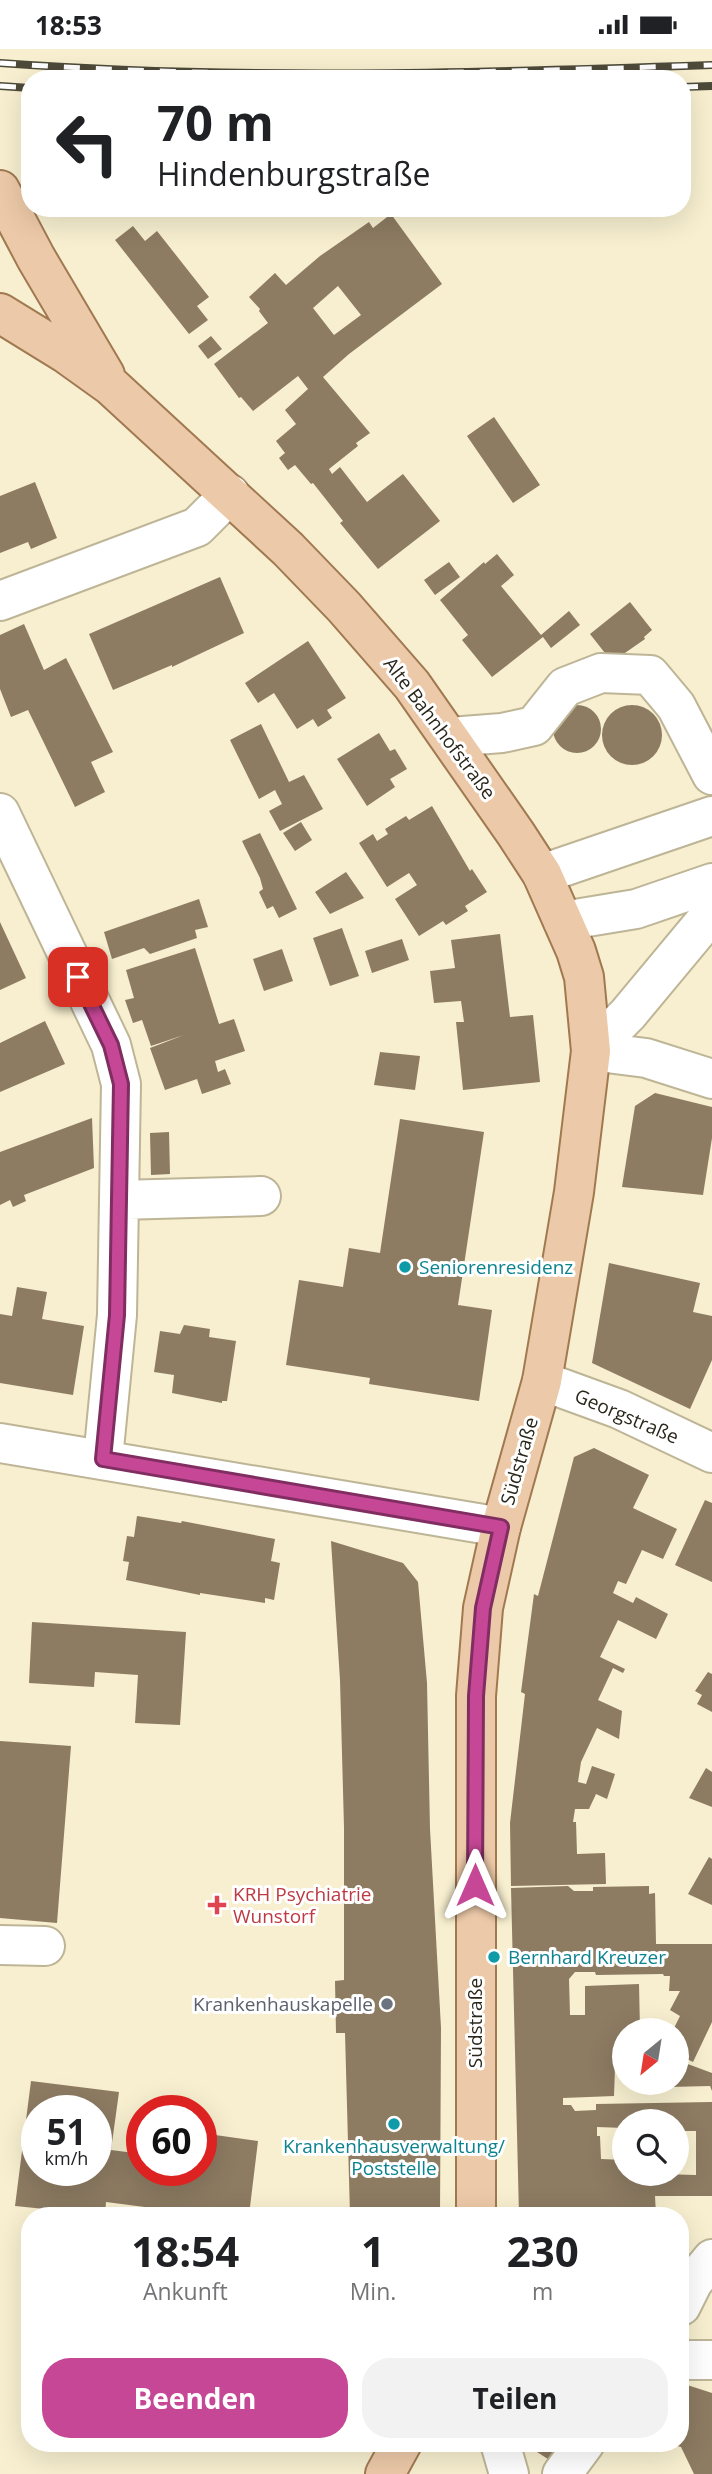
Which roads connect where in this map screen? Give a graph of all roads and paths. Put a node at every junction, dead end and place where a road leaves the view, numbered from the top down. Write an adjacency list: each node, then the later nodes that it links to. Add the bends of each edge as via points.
1 (0, 190): 3 (main road)
2 (0, 313): 3 (main road, Alte Bahnhofstraße)
3 (111, 386): 4 (main road, Alte Bahnhofstraße)
4 (230, 494): 5 (street, via 197,527); 6 (main road, Alte Bahnhofstraße, via 344,607)
5 (0, 601)
6 (450, 737): 7 (street, via 534,726 565,687 601,673 650,675 676,706); 11 (main road, Alte Bahnhofstraße)
7 (712, 775)
8 (0, 813): 10 (street)
9 (712, 816): 11 (street)
10 (12, 868): 19 (street, via 111,1045 121,1084)
11 (542, 874): 14 (main road, Alte Bahnhofstraße)
12 (712, 883): 14 (street, via 636,909)
13 (712, 913): 16 (street)
14 (563, 921): 15 (main road, Alte Bahnhofstraße, via 584,977)
15 (588, 1002): 16 (main road, Südstraße)
16 (591, 1051): 17 (street, via 646,1058); 20 (main road, Südstraße, via 574,1192)
17 (712, 1079)
18 (261, 1196): 19 (street)
19 (119, 1200): 23 (street, via 117,1315)
20 (542, 1381): 22 (street, Georgstraße, via 618,1409); 24 (main road, Südstraße)
21 (0, 1443): 23 (street)
22 (712, 1453)
23 (103, 1459): 24 (street)
24 (501, 1527): 27 (main road, Südstraße, via 483,1608 476,1696)
25 (0, 1945): 26 (street)
26 (45, 1946)
27 (476, 2207)
28 (712, 2263): 29 (street)
29 (689, 2290)
30 (689, 2360): 31 (street)
31 (712, 2360)
32 (397, 2452): 35 (main road)
33 (503, 2452): 36 (street)
34 (578, 2452): 37 (street)
35 (385, 2474)
36 (509, 2474)
37 (562, 2474)

